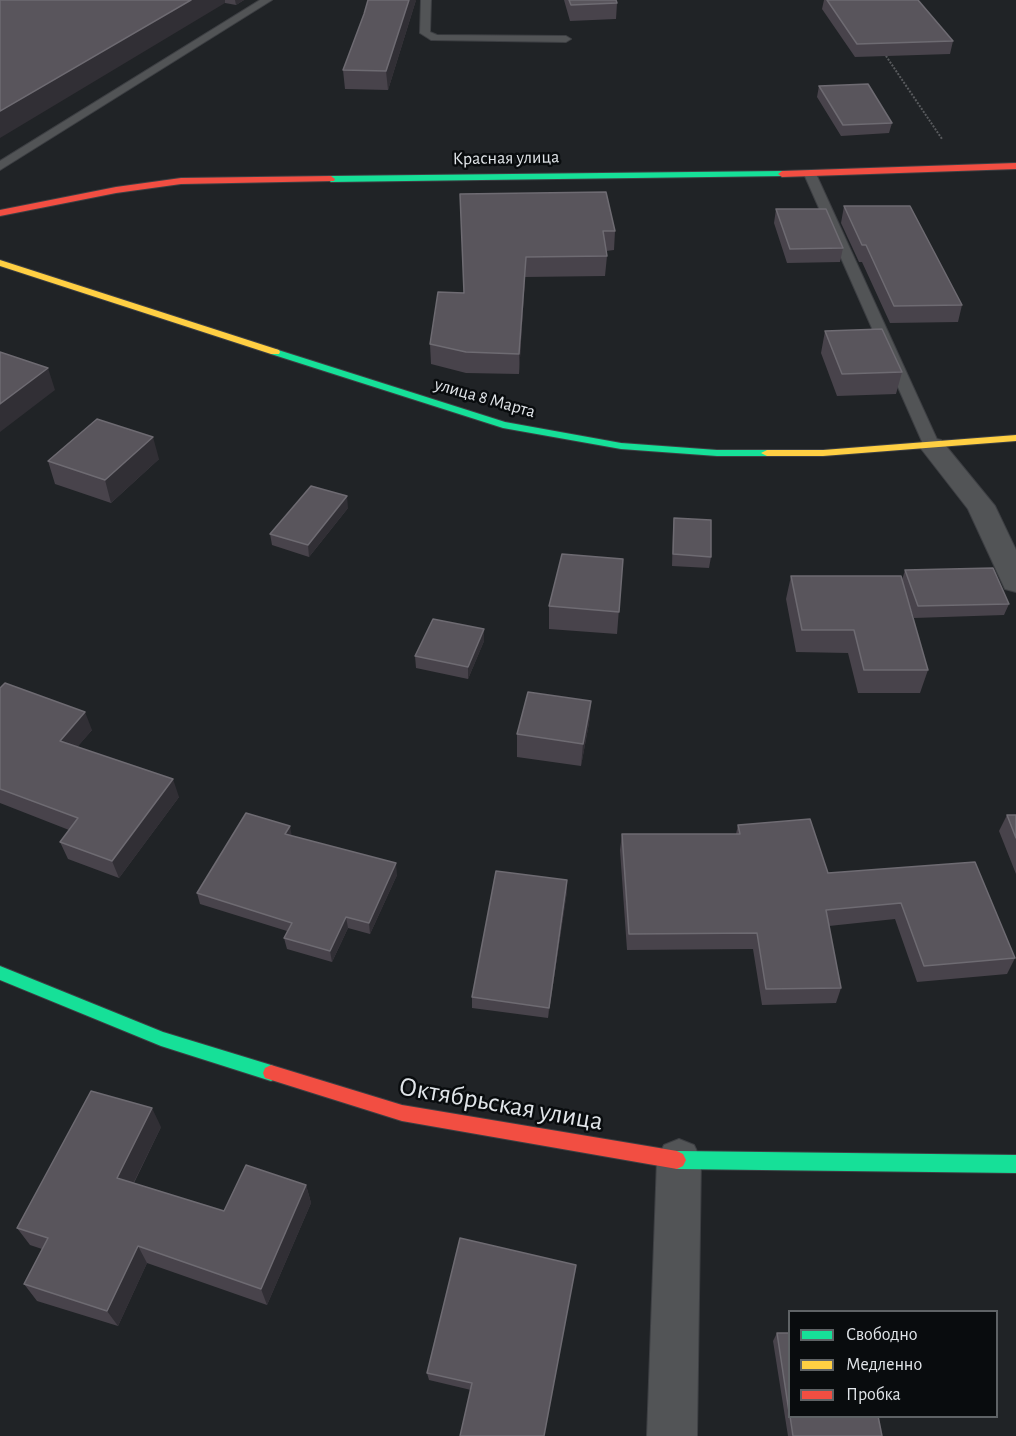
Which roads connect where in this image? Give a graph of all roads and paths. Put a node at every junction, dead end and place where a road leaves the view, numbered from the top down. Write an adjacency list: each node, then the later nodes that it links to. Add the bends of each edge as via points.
1 (267, 0): 5 (lane)
2 (426, 0): 3 (lane, via 425,33 435,38)
3 (566, 39)
4 (884, 53): 7 (path)
5 (0, 166)
6 (1016, 166): 7 (street, Красная улица)
7 (962, 169): 8 (street, Красная улица)
8 (810, 174): 9 (street, Красная улица, via 181,181); 12 (lane)
9 (0, 213)
10 (0, 263): 12 (street, улица 8 Марта, via 503,425 621,446 717,453 823,453)
11 (1016, 438): 12 (street, улица 8 Марта)
12 (932, 446): 13 (street, via 981,506)
13 (1016, 582)
14 (0, 973): 15 (street, Октябрьская улица, via 161,1039 402,1113)
15 (679, 1160): 16 (street, Октябрьская улица); 17 (street)
16 (1016, 1164)
17 (672, 1436)

